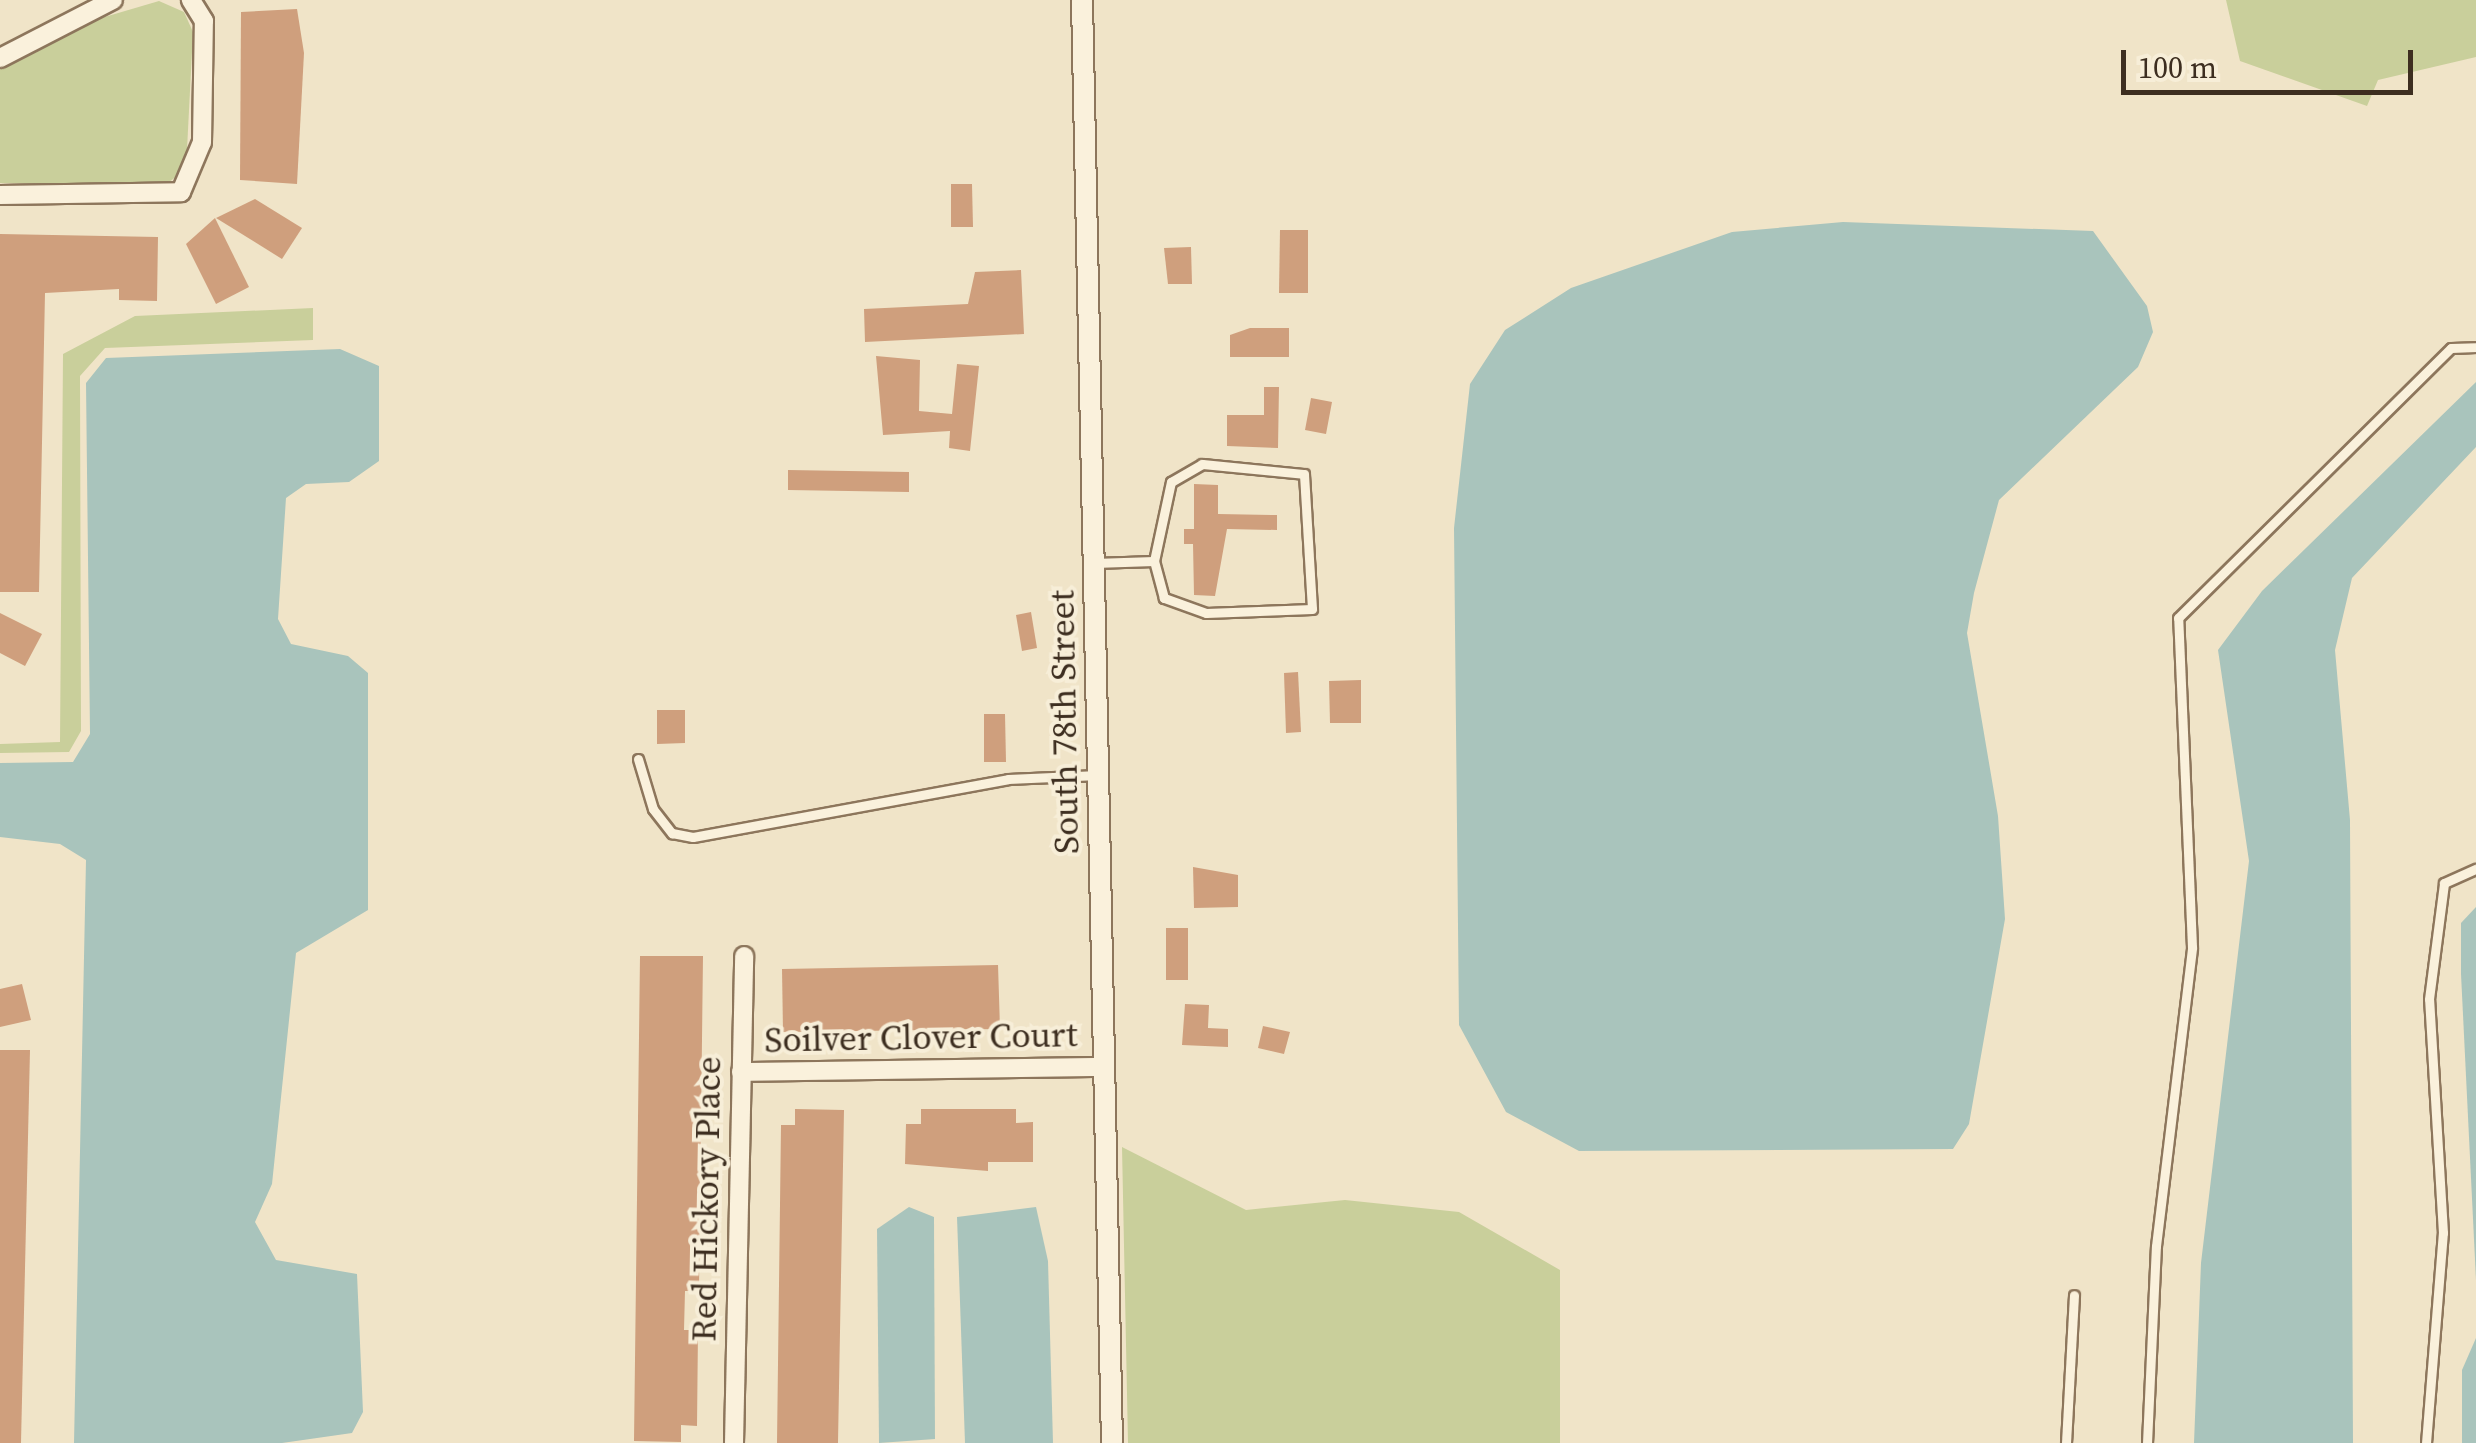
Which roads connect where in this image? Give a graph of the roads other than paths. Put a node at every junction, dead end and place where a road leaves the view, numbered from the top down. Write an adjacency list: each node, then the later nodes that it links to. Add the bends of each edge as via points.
1 (113, 0): 4 (street)
2 (191, 0): 5 (street, via 204,21 202,142 181,192)
3 (1082, 0): 7 (street, South 78th Street)
4 (0, 58)
5 (0, 195)
6 (2476, 348): 19 (lane, via 2451,348 2178,618 2192,947 2156,1246)
7 (1094, 562): 8 (lane); 10 (street, South 78th Street)
8 (1154, 562): 8 (lane, via 1164,598 1183,607 1312,609 1304,474 1262,464 1185,468 1171,482)
9 (638, 759): 10 (lane, via 654,809 672,833 694,836 1008,778)
10 (1098, 775): 13 (street, South 78th Street)
11 (2476, 869): 20 (lane, via 2444,882 2429,1000 2443,1233)
12 (744, 956): 14 (street, Red Hickory Place)
13 (1102, 1067): 14 (street, Soilver Clover Court); 17 (street, South 78th Street)
14 (741, 1072): 16 (street, Red Hickory Place)
15 (2074, 1295): 18 (lane)
16 (734, 1443)
17 (1112, 1443)
18 (2066, 1443)
19 (2147, 1443)
20 (2426, 1443)

